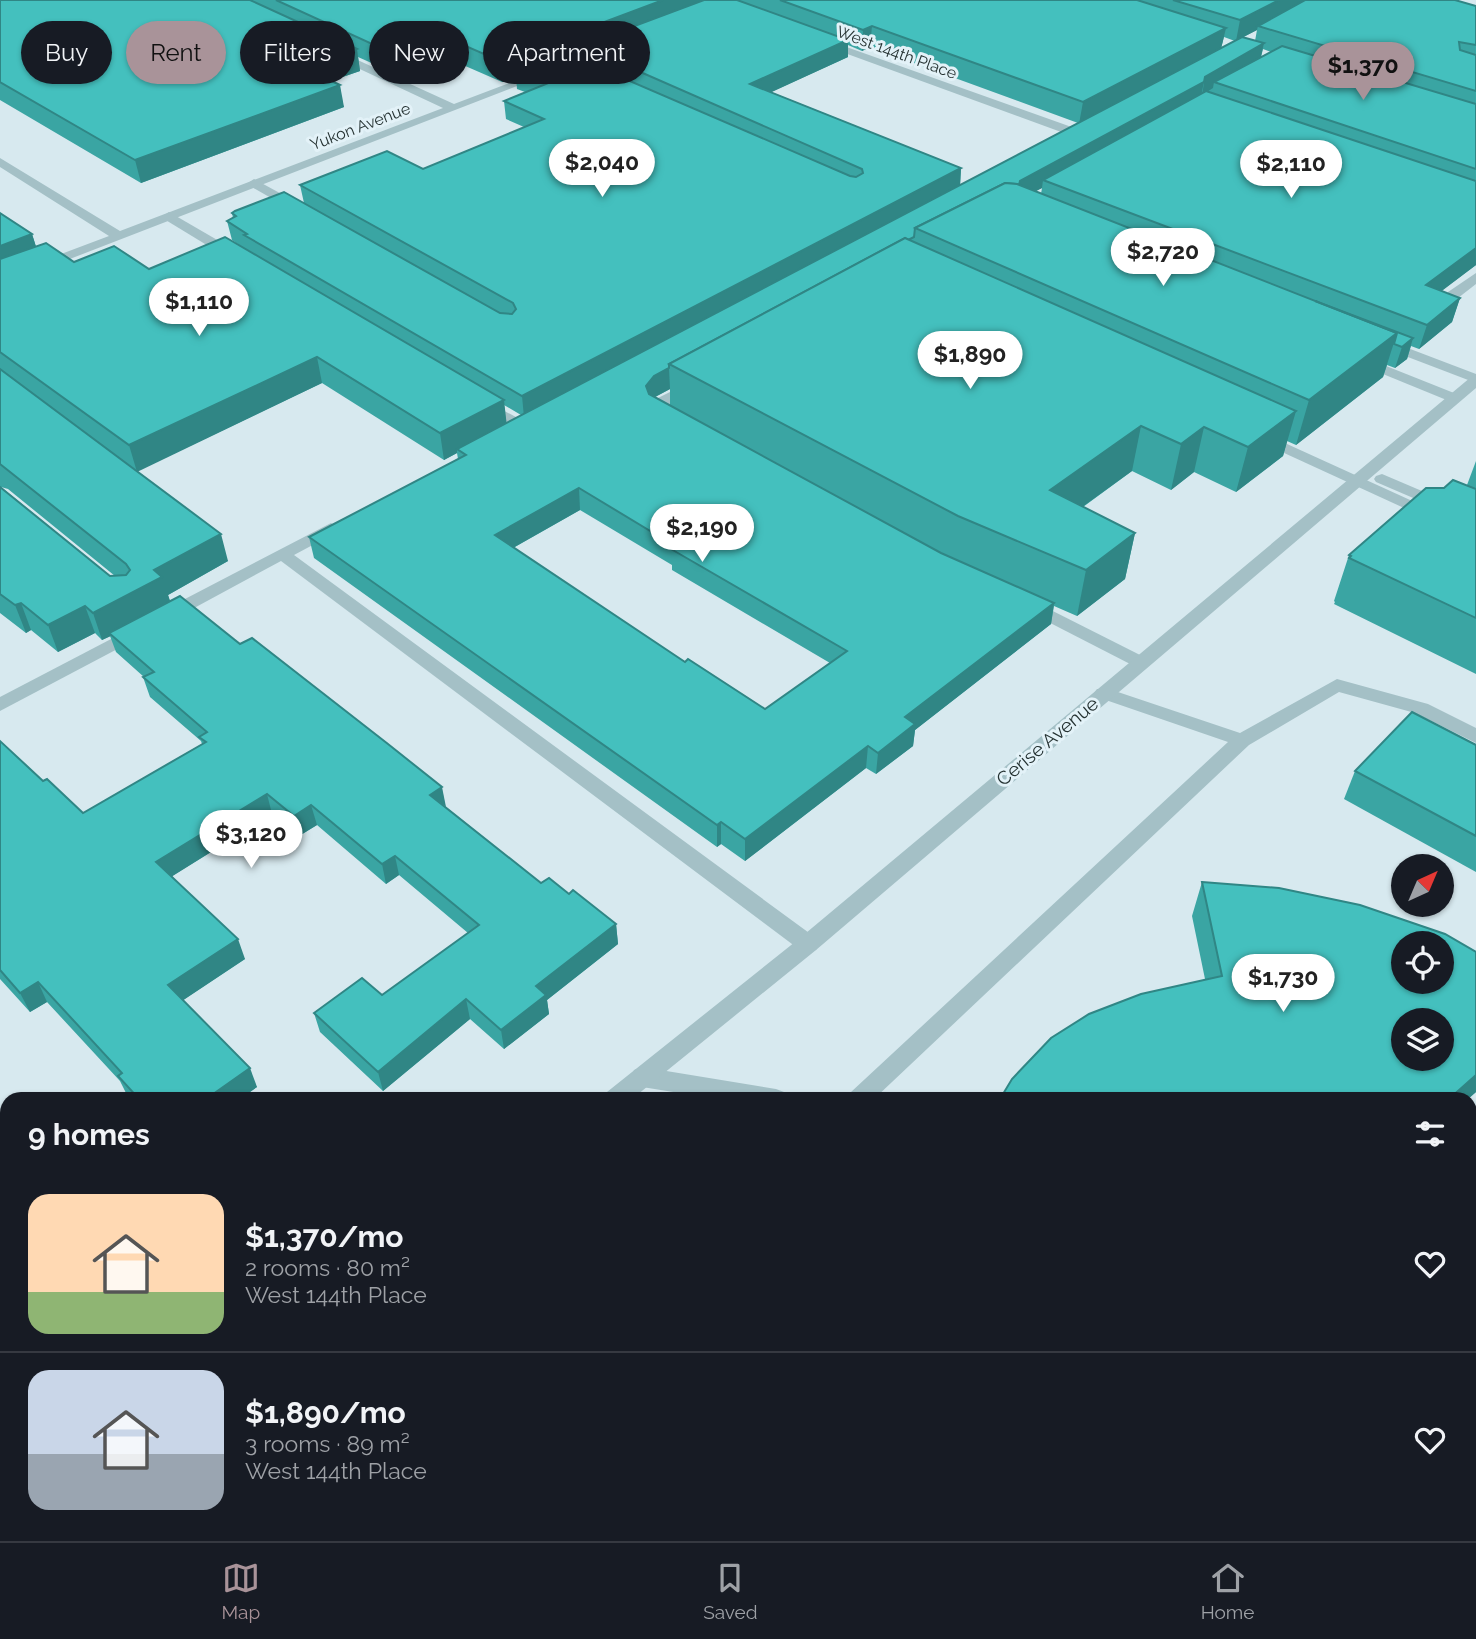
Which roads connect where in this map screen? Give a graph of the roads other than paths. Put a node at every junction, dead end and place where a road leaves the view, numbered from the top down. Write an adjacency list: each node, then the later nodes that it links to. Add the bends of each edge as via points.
1 (809, 37): 5 (street, West 144th Place)
2 (355, 63): 4 (street)
3 (516, 84): 4 (street, Yukon Avenue)
4 (453, 108): 7 (street, Yukon Avenue)
5 (1076, 133)
6 (0, 162): 10 (street)
7 (254, 183): 8 (street, Yukon Avenue); 9 (street)
8 (169, 216): 10 (street, Yukon Avenue); 11 (lane)
9 (315, 218)
10 (117, 235): 13 (street, Yukon Avenue)
11 (249, 265)
12 (1476, 277): 14 (street)
13 (0, 282)
14 (1453, 295)
15 (1376, 340): 18 (street)
16 (1350, 356): 20 (street)
17 (709, 376): 22 (street, via 656,408)
18 (1476, 379): 20 (street, Cerise Avenue)
19 (473, 397): 21 (lane)
20 (1454, 398): 24 (street, Cerise Avenue)
21 (522, 426)
22 (683, 426)
23 (1248, 431): 24 (street)
24 (1360, 475): 25 (street); 27 (street); 30 (street, Cerise Avenue)
25 (1476, 520)
26 (342, 522): 28 (street)
27 (1476, 536)
28 (282, 554): 32 (street); 35 (street)
29 (1018, 600): 30 (street)
30 (1140, 662): 31 (street, Cerise Avenue)
31 (1103, 693): 34 (street); 35 (street, Cerise Avenue)
32 (0, 705)
33 (1476, 736): 34 (street, via 1421,708 1337,685)
34 (1242, 740): 39 (street)
35 (808, 944): 36 (street, Cerise Avenue)
36 (642, 1077): 37 (street, Cerise Avenue); 38 (street)
37 (624, 1092)
38 (733, 1092)
39 (866, 1092)

